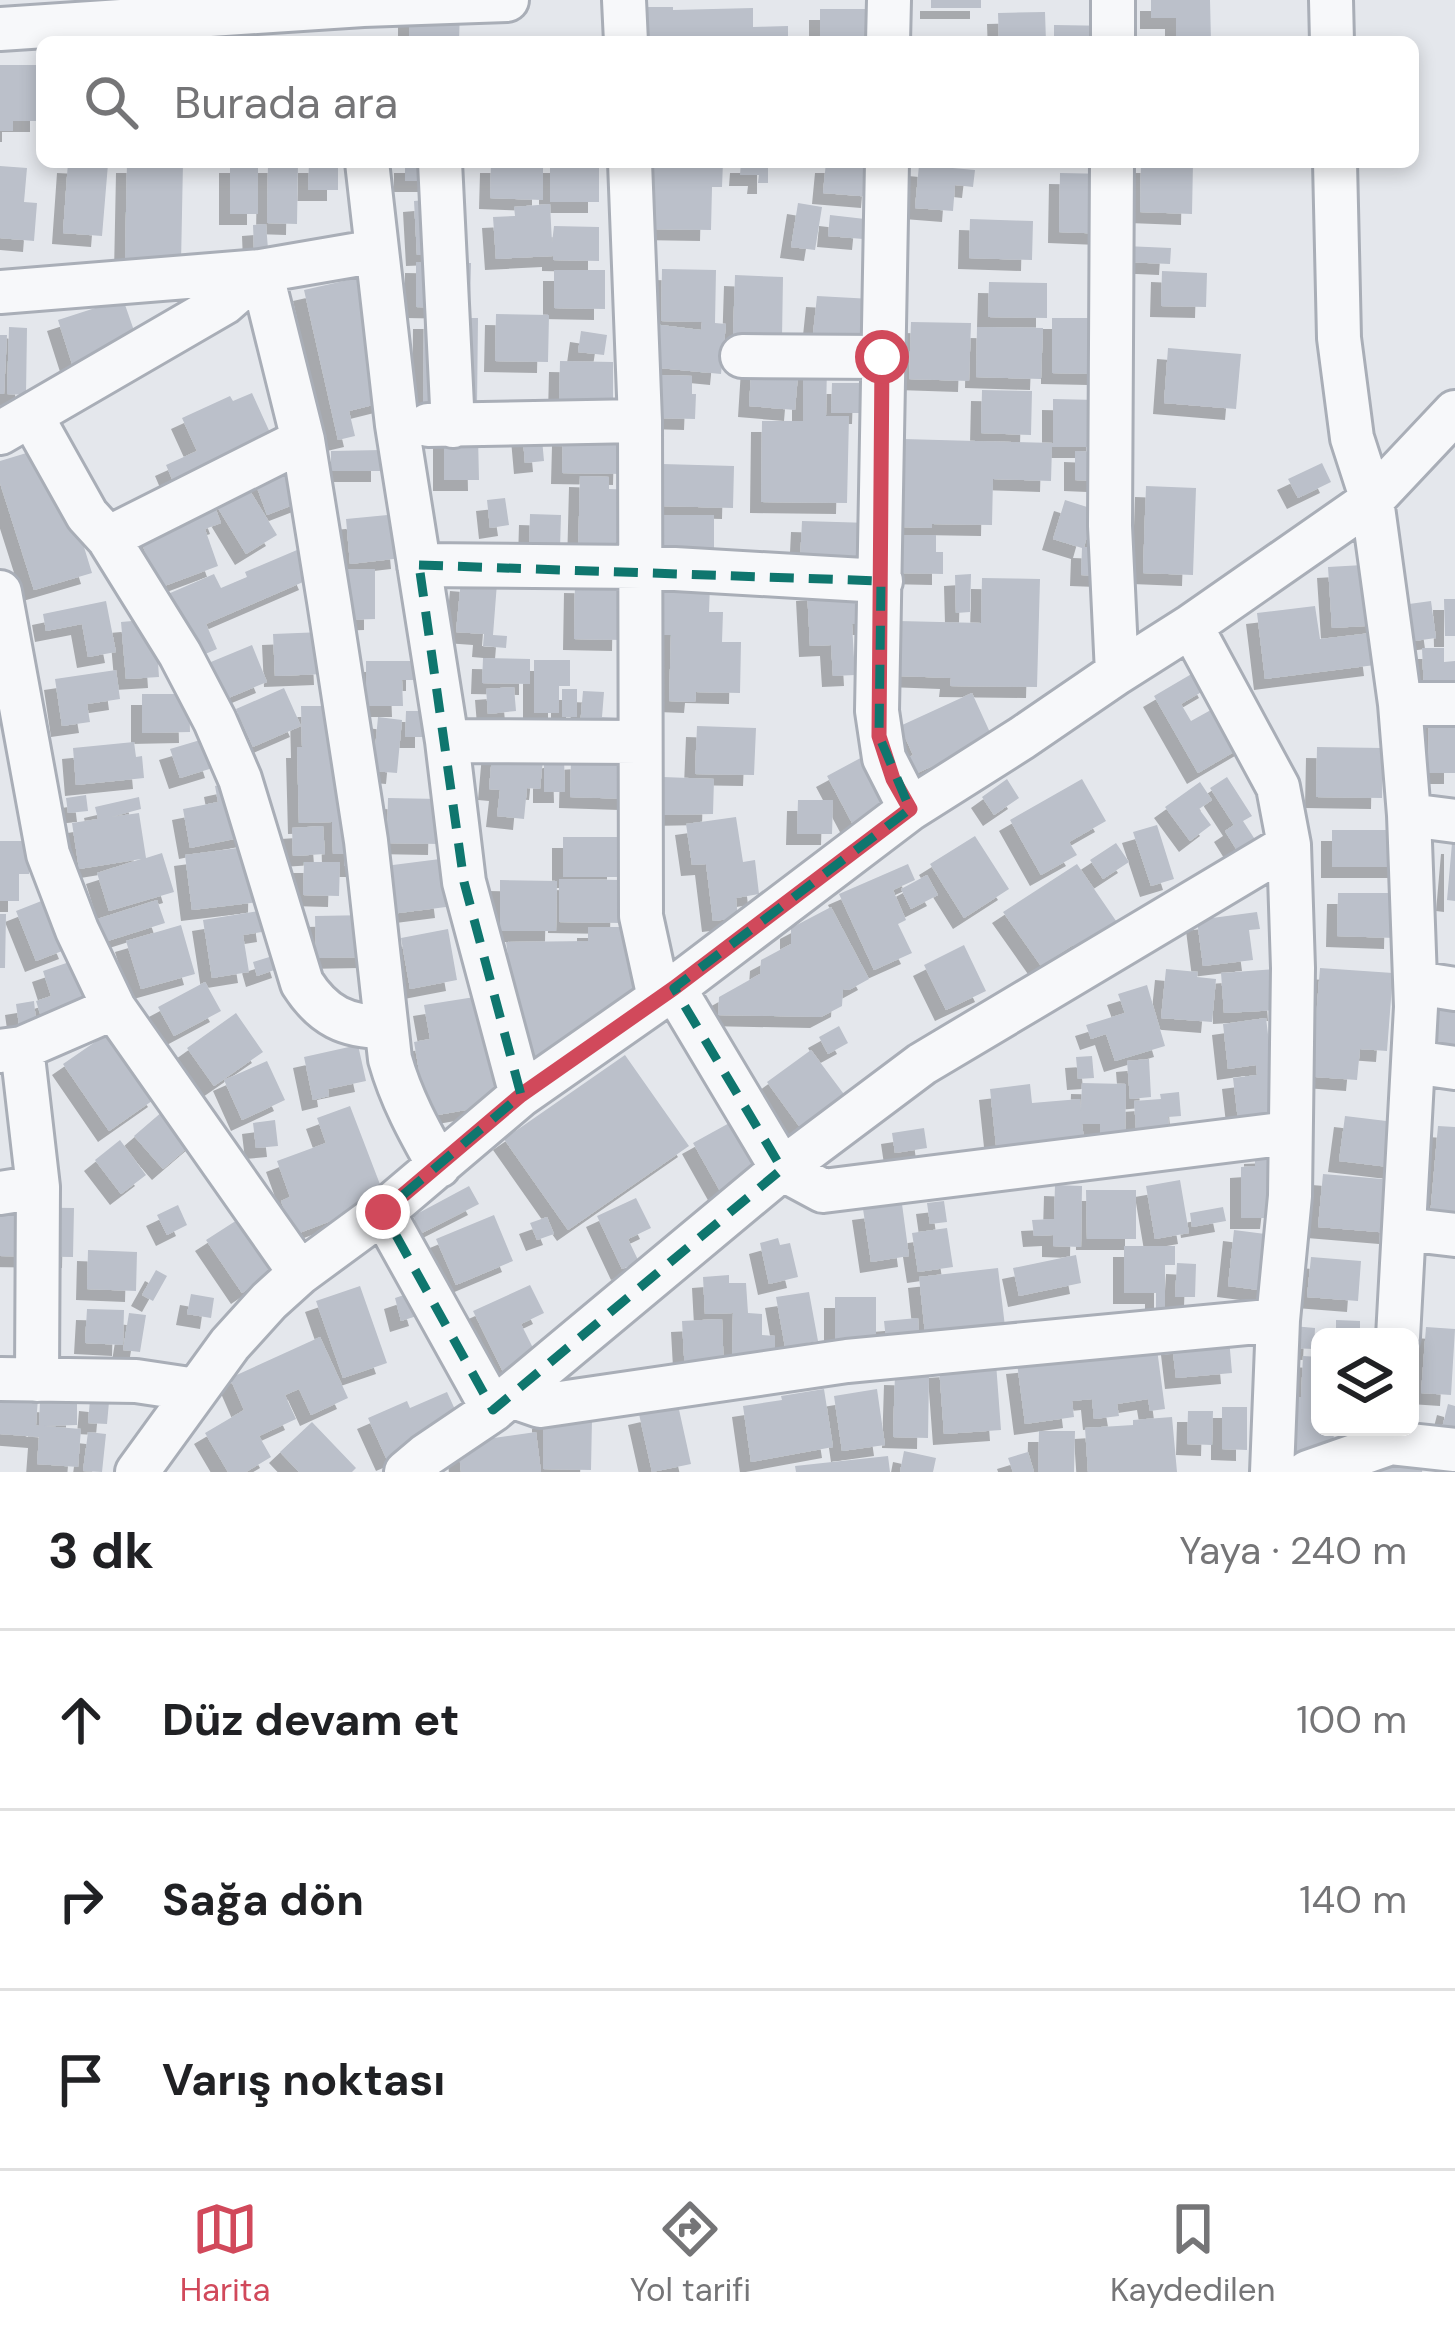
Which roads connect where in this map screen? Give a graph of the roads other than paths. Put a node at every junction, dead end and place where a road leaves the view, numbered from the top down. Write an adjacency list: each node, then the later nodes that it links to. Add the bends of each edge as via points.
1 (507, 0): 7 (street)
2 (624, 0): 10 (street)
3 (889, 0): 11 (street)
4 (1113, 0): 12 (street)
5 (1331, 0): 13 (street)
6 (114, 11): 8 (street); 9 (street)
7 (436, 15): 8 (street)
8 (363, 16)
9 (0, 29)
10 (626, 36)
11 (888, 36)
12 (1113, 36)
13 (1332, 36)
14 (369, 168): 20 (street)
15 (440, 168): 29 (street)
16 (630, 168): 26 (street)
17 (887, 168): 24 (street)
18 (1112, 168): 38 (street)
19 (1335, 168): 31 (street, via 1339,338 1352,438)
20 (377, 251): 21 (street); 28 (street)
21 (261, 271): 22 (street); 27 (street, via 224,302); 30 (street)
22 (0, 292)
23 (742, 356): 24 (street)
24 (882, 357): 35 (street)
25 (1455, 412): 31 (street)
26 (640, 421): 29 (street); 34 (street)
27 (15, 424): 32 (street)
28 (397, 425): 29 (street); 33 (street)
29 (453, 426)
30 (302, 440): 32 (street); 50 (street, via 366,841)
31 (1372, 500): 37 (street); 39 (street)
32 (108, 538): 50 (street, via 215,721 302,983 327,1014)
33 (418, 565): 34 (street); 41 (street)
34 (641, 567): 35 (street); 42 (street)
35 (881, 581): 43 (street, via 879,736)
36 (0, 592): 49 (street, via 48,854)
37 (1191, 626): 38 (street); 46 (street, via 1278,787)
38 (1117, 673): 43 (street)
39 (1400, 704): 40 (street); 44 (street)
40 (1455, 704)
41 (447, 741): 42 (street); 53 (street, via 464,882)
42 (638, 742): 48 (street, via 641,916)
43 (910, 809): 48 (street)
44 (1409, 815): 45 (street); 47 (street)
45 (1455, 821)
46 (1289, 845): 54 (street); 56 (street, via 922,1064)
47 (1436, 986): 52 (street)
48 (667, 993): 53 (street); 56 (street)
49 (114, 1008): 51 (street); 61 (street)
50 (385, 1027): 55 (street, via 397,1084)
51 (11, 1049): 57 (street)
52 (1434, 1065): 59 (street)
53 (521, 1095): 55 (street)
54 (1289, 1133): 56 (street, via 823,1192); 62 (street)
55 (440, 1166): 58 (street)
56 (782, 1169): 66 (street)
57 (19, 1190): 64 (street)
58 (383, 1212): 61 (street); 66 (street)
59 (1404, 1229): 60 (street); 63 (street)
60 (1455, 1235)
61 (301, 1273): 65 (street)
62 (1278, 1320): 66 (street, via 847,1361 540,1406); 72 (street)
63 (1398, 1328)
64 (19, 1380): 65 (street)
65 (196, 1390): 70 (street)
66 (502, 1403): 71 (street)
67 (1390, 1436): 73 (street)
68 (1396, 1436): 69 (street)
69 (1455, 1450)
70 (137, 1472)
71 (406, 1472)
72 (1272, 1472)
73 (1308, 1472)

